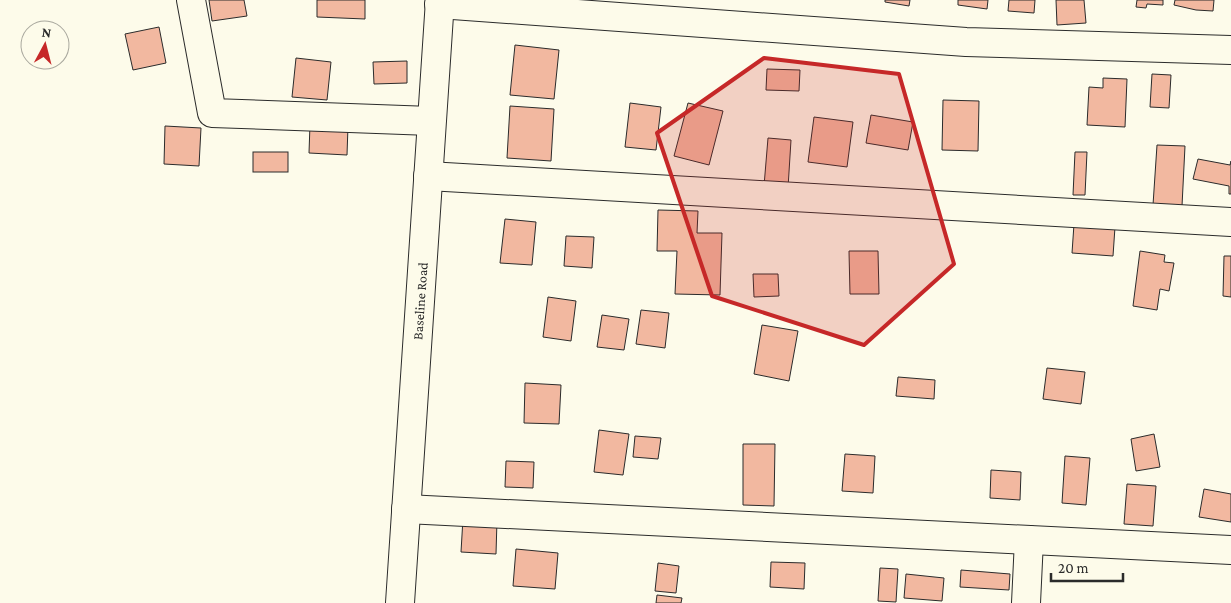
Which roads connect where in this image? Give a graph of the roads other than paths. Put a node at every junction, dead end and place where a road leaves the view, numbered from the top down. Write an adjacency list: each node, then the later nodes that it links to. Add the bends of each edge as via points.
1 (191, 0): 4 (street, via 212,113)
2 (439, 2): 3 (street, via 966,42); 4 (street, Baseline Road)
3 (1231, 50)
4 (431, 121): 5 (street, Baseline Road)
5 (428, 176): 6 (street); 7 (street, Baseline Road)
6 (1231, 222)
7 (406, 508): 8 (street); 10 (street, Baseline Road)
8 (1029, 540): 9 (street); 11 (street)
9 (1231, 550)
10 (400, 603)
11 (1026, 603)

